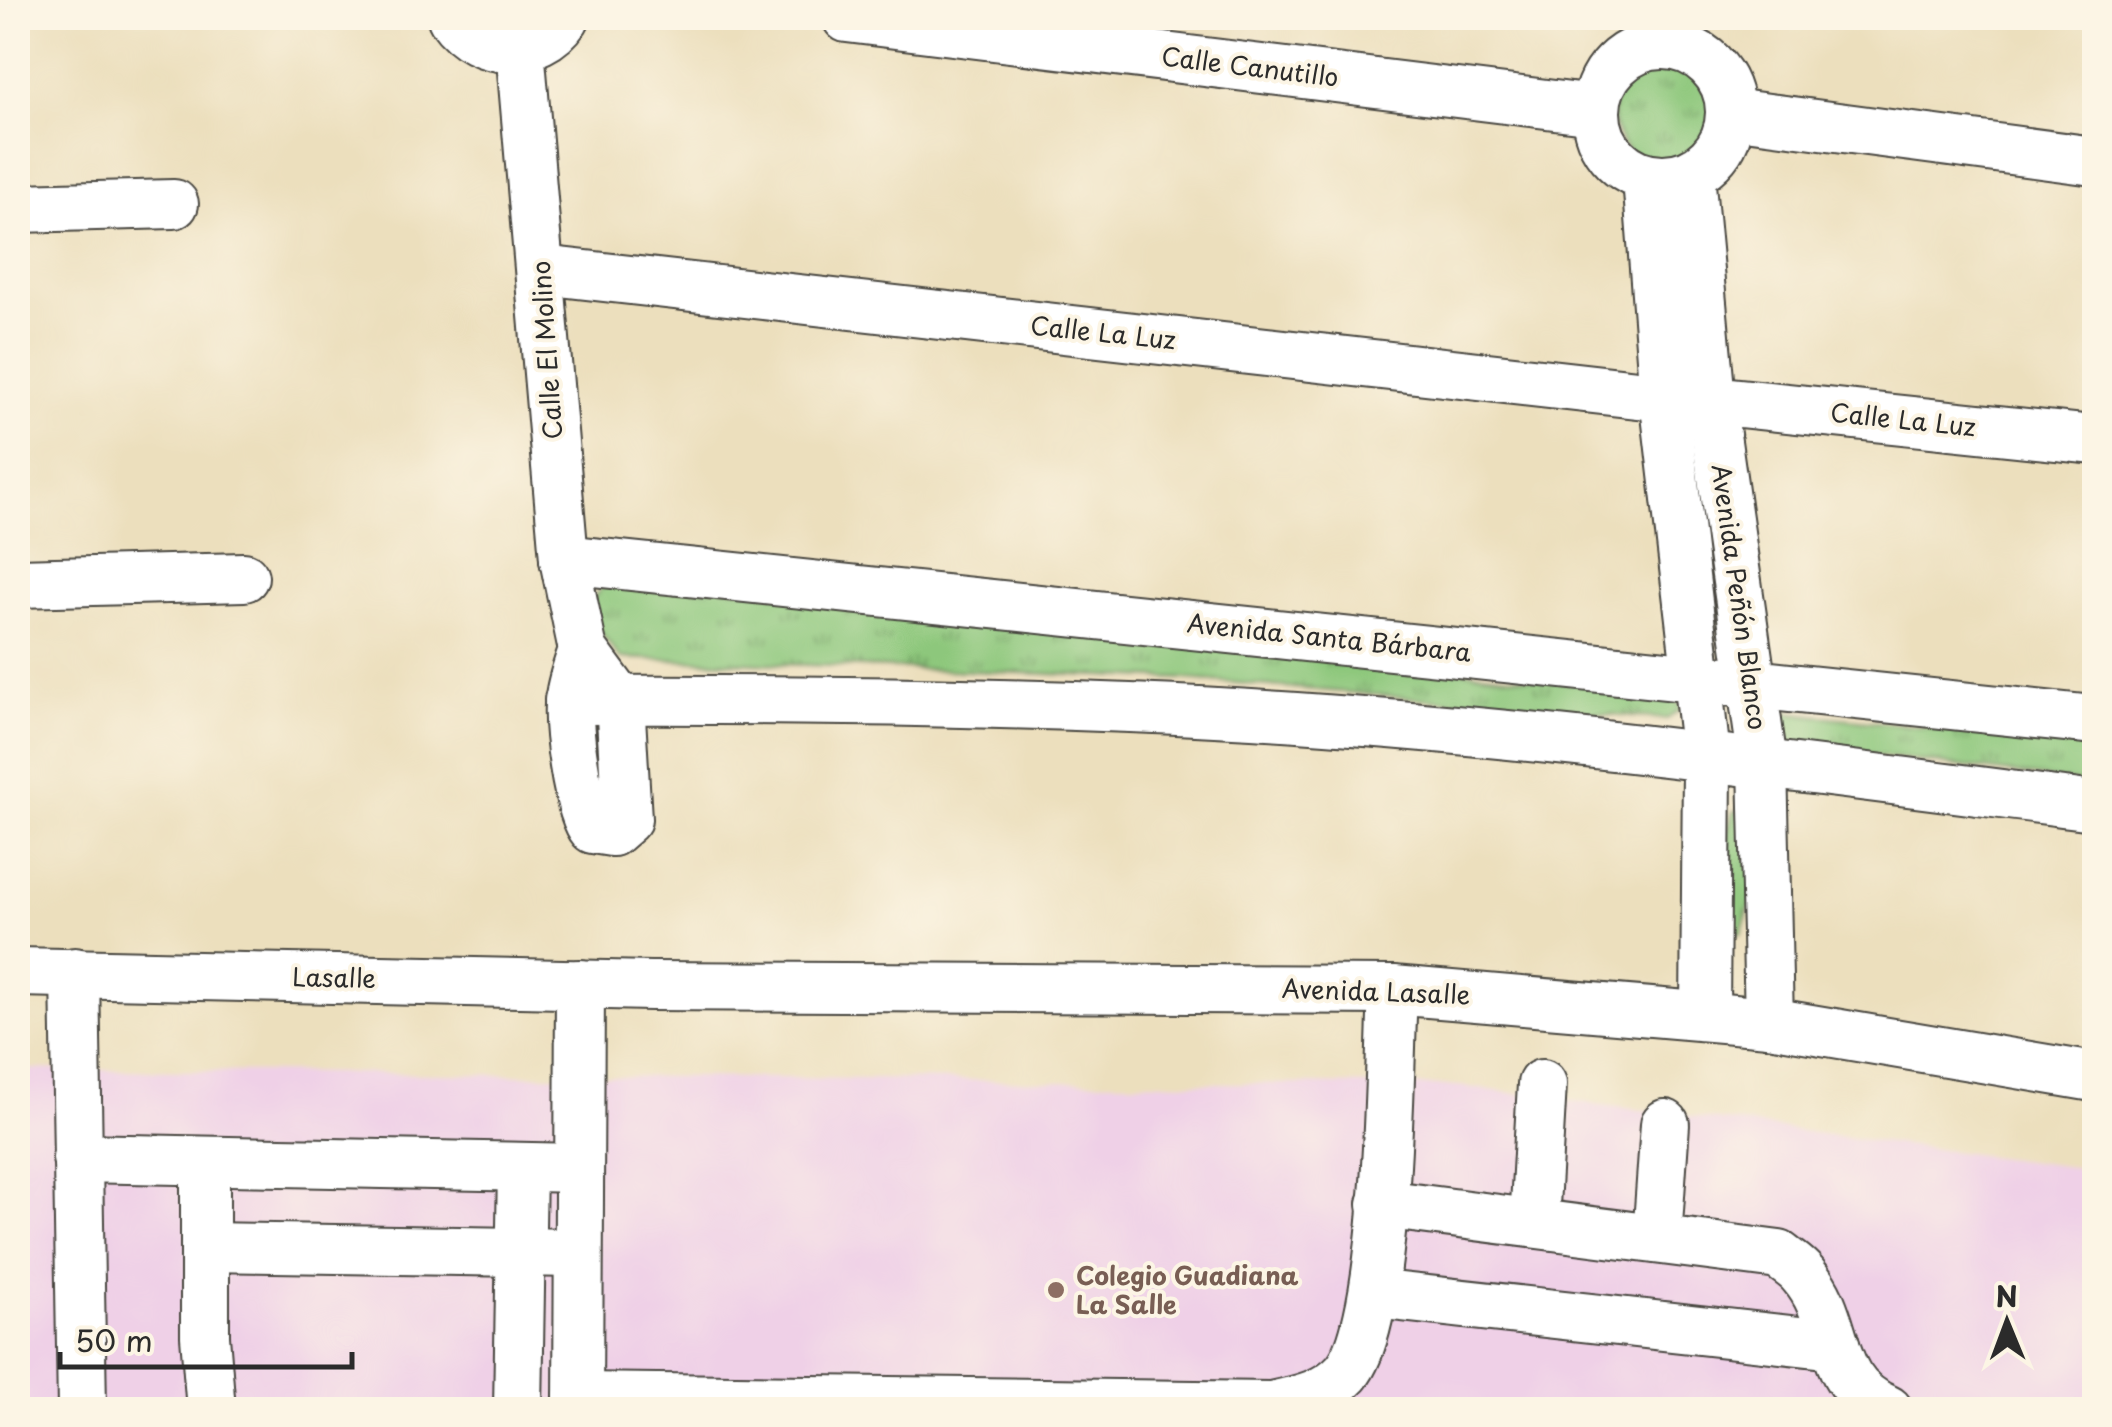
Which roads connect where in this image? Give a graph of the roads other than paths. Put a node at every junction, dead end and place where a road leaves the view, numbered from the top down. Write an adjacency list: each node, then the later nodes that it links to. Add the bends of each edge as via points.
1 (452, 18): 5 (street, via 476,41)
2 (565, 18): 5 (street, via 542,40)
3 (847, 18): 6 (street, Calle Canutillo)
4 (1653, 33): 6 (street, via 1606,75); 7 (street, via 1708,62)
5 (520, 48): 12 (street, Calle El Molino)
6 (1595, 110): 9 (street, via 1615,160)
7 (1731, 113): 8 (street); 9 (street, via 1720,150)
8 (2094, 161)
9 (1669, 176): 13 (street, Avenida Peñón Blanco); 14 (street, Avenida Peñón Blanco)
10 (174, 204): 11 (street)
11 (18, 208)
12 (542, 270): 13 (street, Calle La Luz); 16 (street, Calle El Molino)
13 (1664, 397): 20 (street, Avenida Peñón Blanco)
14 (1711, 400): 15 (street, Calle La Luz); 21 (street, Avenida Peñón Blanco)
15 (2094, 440)
16 (564, 559): 19 (street, Calle El Molino); 20 (street, Avenida Santa Bárbara)
17 (244, 577): 18 (street)
18 (18, 584)
19 (582, 650): 22 (street, Calle El Molino); 23 (street, Calle El Molino)
20 (1700, 677): 21 (street, Avenida Santa Bárbara); 25 (street, Avenida Peñón Blanco)
21 (1750, 685): 24 (street, Avenida Santa Bárbara); 26 (street, Avenida Peñón Blanco)
22 (569, 700): 23 (street); 23 (street, Calle El Molino, via 584,816 601,832 619,829 627,818)
23 (620, 700): 25 (street, via 1133,708)
24 (2094, 720)
25 (1706, 758): 26 (street); 33 (street, Avenida Peñón Blanco)
26 (1763, 763): 27 (street); 34 (street, Avenida Peñón Blanco)
27 (2094, 806)
28 (18, 972): 29 (street, Lasalle)
29 (76, 972): 30 (street, Lasalle); 38 (street)
30 (580, 984): 31 (street, Lasalle); 41 (street)
31 (651, 986): 32 (street, Avenida Lasalle)
32 (1394, 990): 33 (street, Avenida Lasalle); 42 (street)
33 (1706, 1014): 34 (street, Avenida Lasalle)
34 (1769, 1022): 35 (street, Avenida Lasalle)
35 (2094, 1077)
36 (1542, 1084): 43 (street)
37 (1665, 1124): 44 (street)
38 (78, 1158): 39 (street); 51 (street)
39 (204, 1161): 40 (street); 45 (street)
40 (522, 1168): 41 (street); 46 (street)
41 (578, 1168): 47 (street)
42 (1382, 1204): 43 (street); 48 (street)
43 (1534, 1224): 44 (street)
44 (1657, 1239): 49 (street, via 1778,1255 1803,1274)
45 (206, 1247): 46 (street); 52 (street)
46 (521, 1252): 47 (street); 53 (street)
47 (578, 1253): 50 (street)
48 (1374, 1294): 49 (street); 50 (street, via 1345,1374 1313,1397 1271,1406)
49 (1835, 1345): 54 (street, via 1852,1386)
50 (578, 1403)
51 (82, 1410)
52 (212, 1410)
53 (518, 1410)
54 (1888, 1410)

